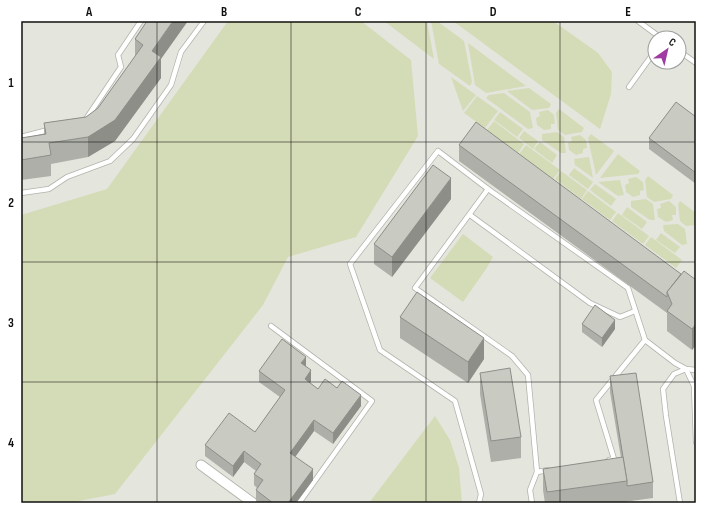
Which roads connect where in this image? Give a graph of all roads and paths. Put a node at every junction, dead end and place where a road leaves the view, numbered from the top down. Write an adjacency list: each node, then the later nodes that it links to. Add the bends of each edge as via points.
1 (141, 21): 9 (lane, via 118,55 121,67)
2 (204, 21): 13 (lane, via 181,52 171,85 133,139 110,161 67,177 49,189)
3 (638, 21): 4 (lane)
4 (650, 30)
5 (687, 57): 7 (lane)
6 (647, 62): 8 (lane)
7 (696, 63)
8 (629, 87)
9 (84, 121)
10 (56, 128): 11 (lane)
11 (21, 137)
12 (488, 189): 14 (lane); 15 (lane, via 628,288); 27 (lane, via 438,151 350,264 380,350 455,401 481,494)
13 (21, 193)
14 (470, 215): 15 (lane, via 590,303 620,317); 24 (lane, via 415,288 512,356 528,375)
15 (635, 311): 17 (lane)
16 (271, 326): 26 (lane, via 372,401)
17 (645, 340): 18 (lane); 21 (lane, via 596,400 614,459)
18 (686, 370): 19 (lane); 20 (lane, via 694,386); 29 (lane, via 674,374 663,389)
19 (696, 370)
20 (696, 442)
21 (606, 460)
22 (201, 465): 25 (street)
23 (553, 470): 24 (lane)
24 (537, 472): 28 (lane, via 530,490)
25 (253, 503)
26 (299, 503)
27 (479, 503)
28 (532, 503)
29 (680, 503)

